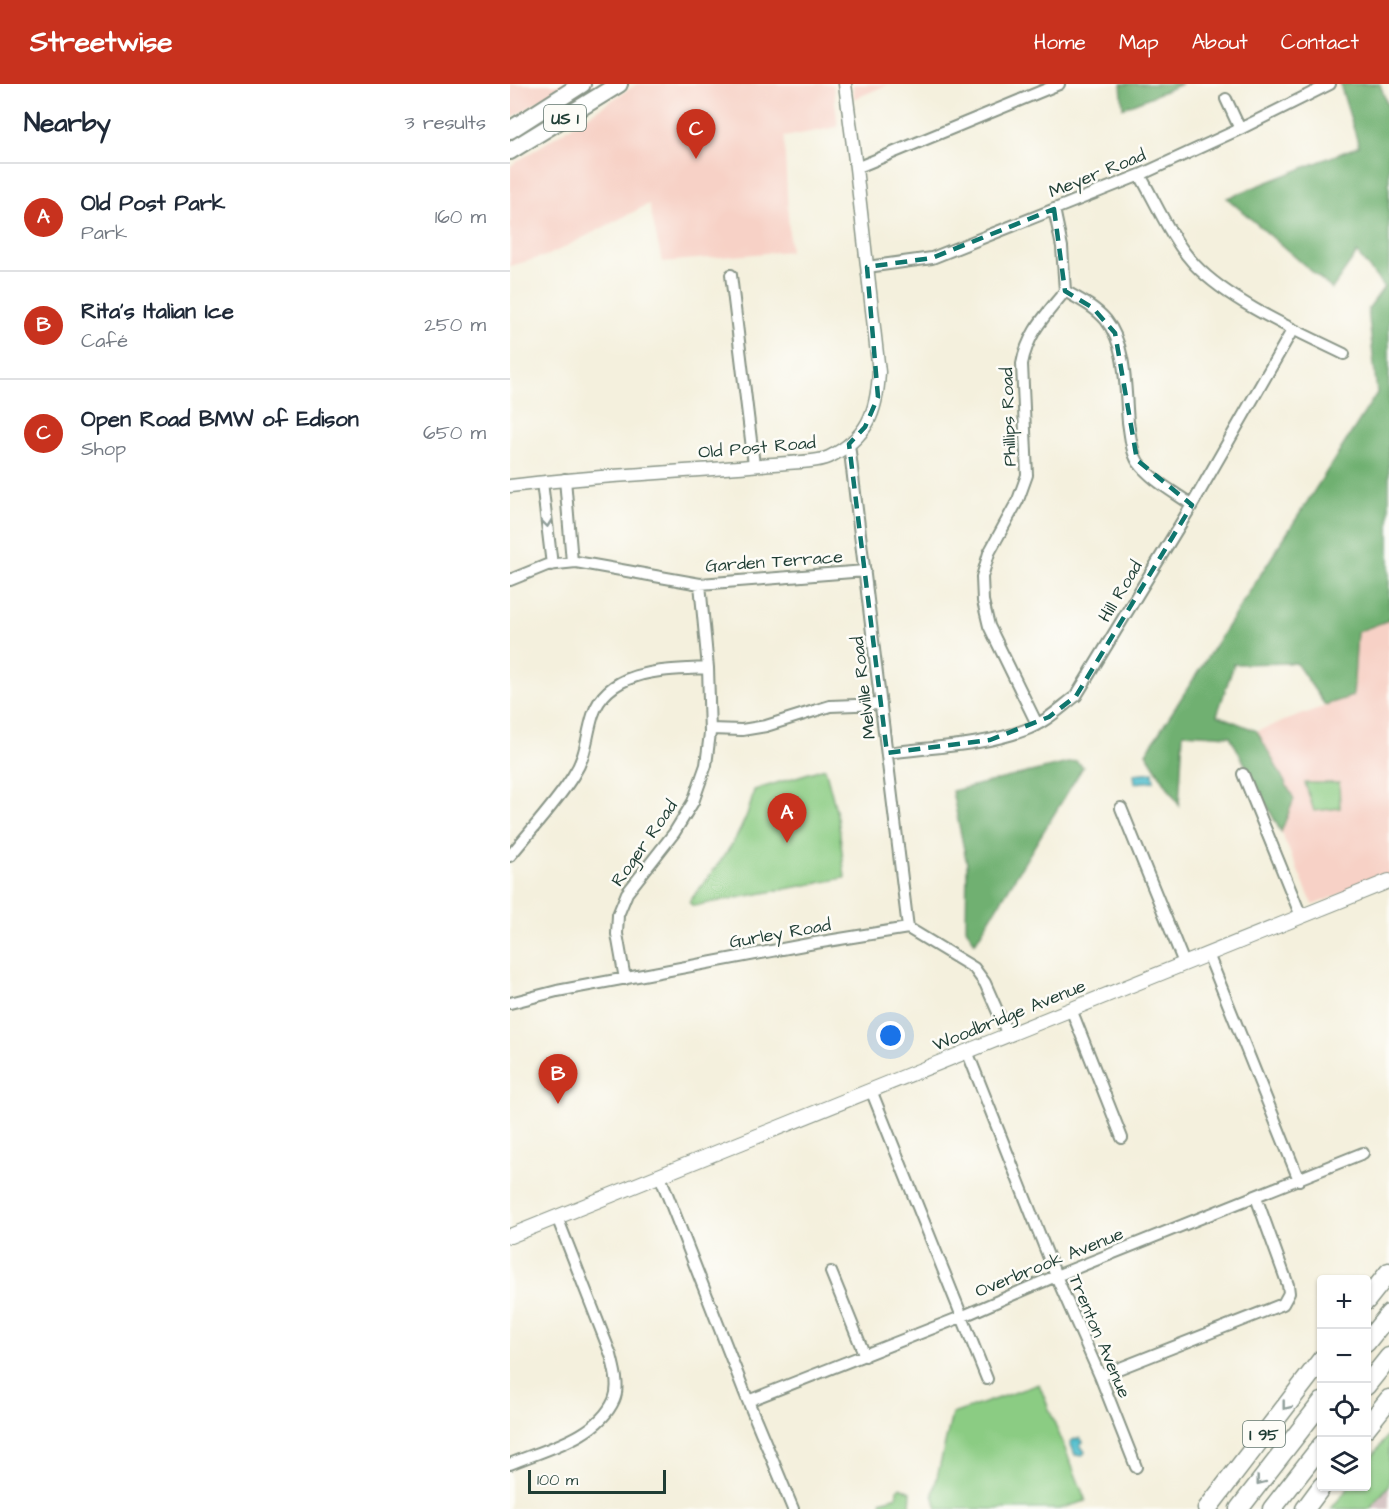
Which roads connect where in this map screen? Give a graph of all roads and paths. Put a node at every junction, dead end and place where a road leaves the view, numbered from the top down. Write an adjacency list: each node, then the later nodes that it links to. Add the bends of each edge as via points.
1 (582, 84): 8 (highway, US 1)
2 (619, 84): 9 (highway, US 1)
3 (844, 84): 10 (street, Old Post Road)
4 (1059, 84): 10 (street)
5 (1330, 84): 7 (street, Meyer Road)
6 (1226, 99): 7 (street)
7 (1240, 129): 11 (street, Meyer Road)
8 (510, 130)
9 (510, 151)
10 (856, 168): 13 (street, Old Post Road)
11 (1140, 175): 12 (street, Meyer Road); 16 (street, via 1170,233 1194,264 1225,292)
12 (1054, 208): 13 (street, Meyer Road, via 932,258); 15 (street)
13 (867, 267): 18 (street, Old Post Road, via 879,372 878,397 865,427)
14 (732, 275): 19 (street)
15 (1065, 291): 23 (street, via 1093,308 1115,333 1137,460); 31 (street, Phillips Road, via 1025,346 1022,364 1027,475 989,553 982,577 989,626)
16 (1293, 329): 17 (street); 23 (street, Hill Road)
17 (1344, 354)
18 (849, 444): 19 (street, Old Post Road, via 826,459); 26 (street, Melville Road)
19 (754, 465): 20 (street, Old Post Road)
20 (565, 479): 21 (street, Old Post Road); 24 (street)
21 (542, 482): 22 (street, Old Post Road); 25 (street, one-way to 25)
22 (510, 486)
23 (1192, 505): 31 (street, Hill Road, via 1076,696)
24 (572, 562): 25 (street, Garden Terrace); 28 (street, Garden Terrace)
25 (552, 565): 27 (street, Garden Terrace)
26 (866, 571): 28 (street, Garden Terrace); 30 (street, Melville Road)
27 (510, 580)
28 (700, 584): 29 (street, Roger Road)
29 (708, 668): 32 (street, Roger Road); 36 (street, via 635,676 602,697 574,776)
30 (881, 704): 32 (street, via 831,706 742,730); 33 (street, Melville Road)
31 (1037, 724): 33 (street, Hill Road, via 990,740)
32 (710, 729): 42 (street, Roger Road, via 706,765 693,802 627,893 618,915 617,934)
33 (887, 753): 39 (street, Melville Road)
34 (1243, 774): 38 (street)
35 (1121, 808): 41 (street)
36 (510, 856)
37 (1389, 881): 38 (main road, Woodbridge Avenue)
38 (1301, 916): 40 (main road, Woodbridge Avenue)
39 (908, 928): 42 (street, Gurley Road); 45 (street, via 974,968 985,983)
40 (1208, 954): 41 (main road, Woodbridge Avenue); 51 (street)
41 (1184, 963): 44 (main road, Woodbridge Avenue)
42 (625, 979): 43 (street, Gurley Road)
43 (510, 1003)
44 (1071, 1009): 45 (main road, Woodbridge Avenue); 48 (street)
45 (1008, 1035): 46 (main road, Woodbridge Avenue)
46 (967, 1051): 47 (main road, Woodbridge Avenue); 57 (street, Trenton Avenue)
47 (871, 1090): 50 (main road, Woodbridge Avenue); 60 (street)
48 (1122, 1138)
49 (1363, 1153): 51 (street, Overbrook Avenue)
50 (660, 1176): 53 (main road, Woodbridge Avenue); 69 (street)
51 (1299, 1180): 52 (street, Overbrook Avenue)
52 (1256, 1197): 57 (street, Overbrook Avenue); 65 (street, via 1287,1285 1289,1293 1283,1304)
53 (556, 1217): 54 (main road, Woodbridge Avenue); 73 (street, via 611,1354 616,1376 615,1399 601,1419 583,1434)
54 (510, 1236)
55 (831, 1272): 62 (street)
56 (1389, 1272): 58 (highway)
57 (1056, 1276): 60 (street, Overbrook Avenue); 65 (street, Trenton Avenue)
58 (1371, 1295)
59 (1389, 1314): 61 (highway)
60 (961, 1317): 62 (street, Overbrook Avenue); 66 (street)
61 (1371, 1337)
62 (865, 1356): 69 (street, Overbrook Avenue)
63 (1389, 1357): 67 (highway)
64 (1317, 1365): 77 (highway, I 95, one-way to 77)
65 (1100, 1376): 74 (street, Trenton Avenue)
66 (987, 1379)
67 (1368, 1383)
68 (1389, 1399): 71 (highway)
69 (748, 1401): 76 (street)
70 (1317, 1408): 78 (highway, I 95, one-way to 78)
71 (1371, 1422)
72 (1317, 1451): 79 (highway)
73 (510, 1464)
74 (1136, 1467)
75 (1318, 1491): 80 (highway)
76 (793, 1509)
77 (1206, 1509)
78 (1239, 1509)
79 (1272, 1509)
80 (1305, 1509)

